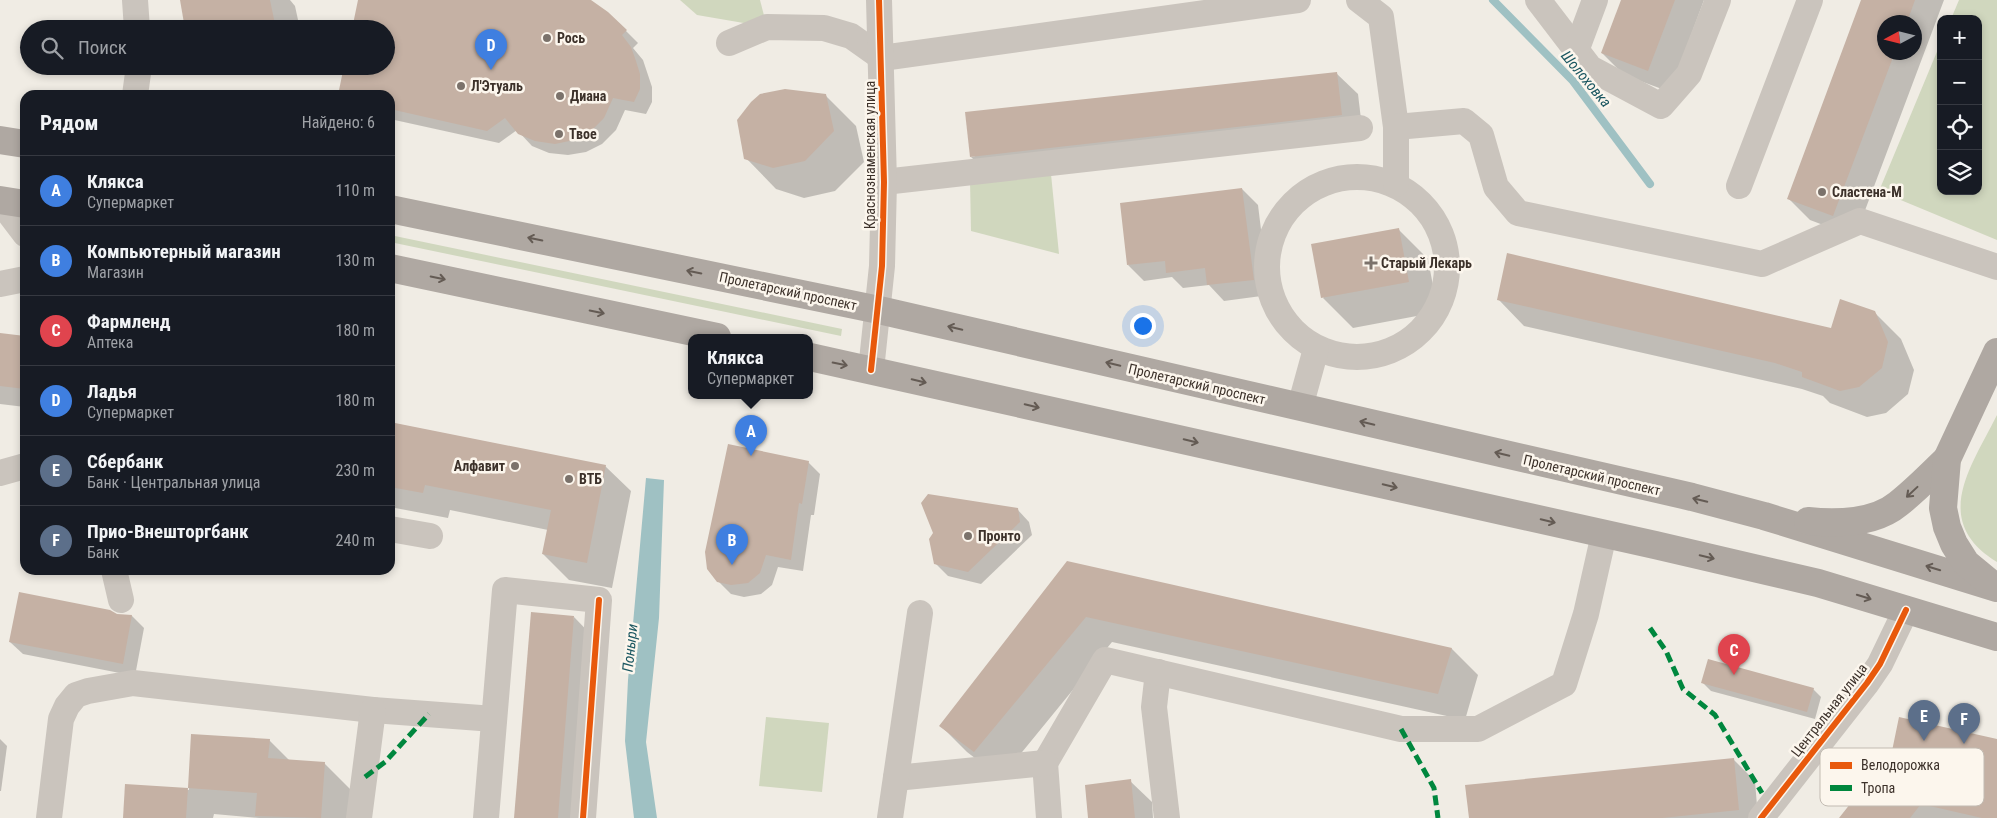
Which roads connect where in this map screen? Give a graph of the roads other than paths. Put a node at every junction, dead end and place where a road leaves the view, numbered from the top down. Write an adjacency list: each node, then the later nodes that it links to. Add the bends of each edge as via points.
1 (135, 0): 9 (street)
2 (878, 0): 12 (street, Краснознаменская улица)
3 (1298, 0): 12 (street)
4 (1360, 0): 15 (street, via 1381,17)
5 (1538, 0): 11 (street)
6 (1595, 0): 11 (street)
7 (1718, 0): 11 (street, via 1689,74 1660,106 1590,68)
8 (1810, 0): 21 (street)
9 (136, 20)
10 (729, 43): 12 (street, via 767,27 824,28 851,36)
11 (1576, 50)
12 (882, 58): 19 (street, Краснознаменская улица)
13 (138, 75): 14 (street)
14 (136, 90)
15 (1396, 126): 20 (street); 26 (street, via 1464,121 1480,135 1496,187 1518,213 1762,264 1860,221)
16 (1360, 128): 19 (street)
17 (0, 140): 18 (main road)
18 (20, 143)
19 (884, 182): 30 (street, Краснознаменская улица)
20 (1396, 184): 32 (street, via 1377,177 1340,177 1302,194 1281,216 1273,231 1266,273 1275,307 1292,332); 32 (street, via 1420,201 1440,228 1448,257 1445,291 1423,330 1408,343 1377,356 1350,358)
21 (1739, 186)
22 (0, 200): 23 (main road); 25 (street)
23 (20, 203)
24 (395, 210): 30 (main road, Пролетарский проспект, one-way to 24)
25 (20, 227)
26 (1997, 267)
27 (395, 269): 31 (main road, one-way to 31)
28 (20, 280): 29 (street)
29 (0, 284)
30 (878, 310): 35 (street, Краснознаменская улица); 36 (main road, Пролетарский проспект, one-way to 30)
31 (703, 334)
32 (1316, 349): 36 (street)
33 (1997, 352): 37 (main road)
34 (813, 358): 35 (main road, one-way to 35)
35 (871, 370): 42 (main road, one-way to 42)
36 (1300, 407): 40 (main road, Пролетарский проспект, one-way to 36)
37 (1947, 459): 40 (main road, one-way to 40, via 1897,505 1881,514 1825,523); 45 (main road, via 1943,508 1947,527 1966,563)
38 (20, 467): 39 (street)
39 (0, 473)
40 (1764, 516): 45 (main road, Пролетарский проспект, one-way to 40)
41 (395, 530): 43 (street)
42 (1604, 534): 47 (main road, one-way to 47, via 1818,583); 50 (street, via 1586,614 1564,684 1478,729 1401,729)
43 (430, 536)
44 (115, 575): 46 (street)
45 (1997, 588)
46 (121, 600)
47 (1906, 610): 49 (main road); 62 (street, Центральная улица, via 1880,664)
48 (920, 613): 54 (street)
49 (1997, 637)
50 (1158, 672): 53 (street, via 1105,660); 61 (street, via 1154,707)
51 (373, 710): 52 (street); 55 (street, via 132,683 88,691 76,695 61,719); 56 (street)
52 (494, 719): 57 (street); 58 (street, via 505,590 598,600)
53 (1045, 763): 54 (street); 60 (street)
54 (896, 778): 59 (street)
55 (49, 818)
56 (359, 818)
57 (486, 818)
58 (583, 818)
59 (890, 818)
60 (1049, 818)
61 (1167, 818)
62 (1761, 818)

